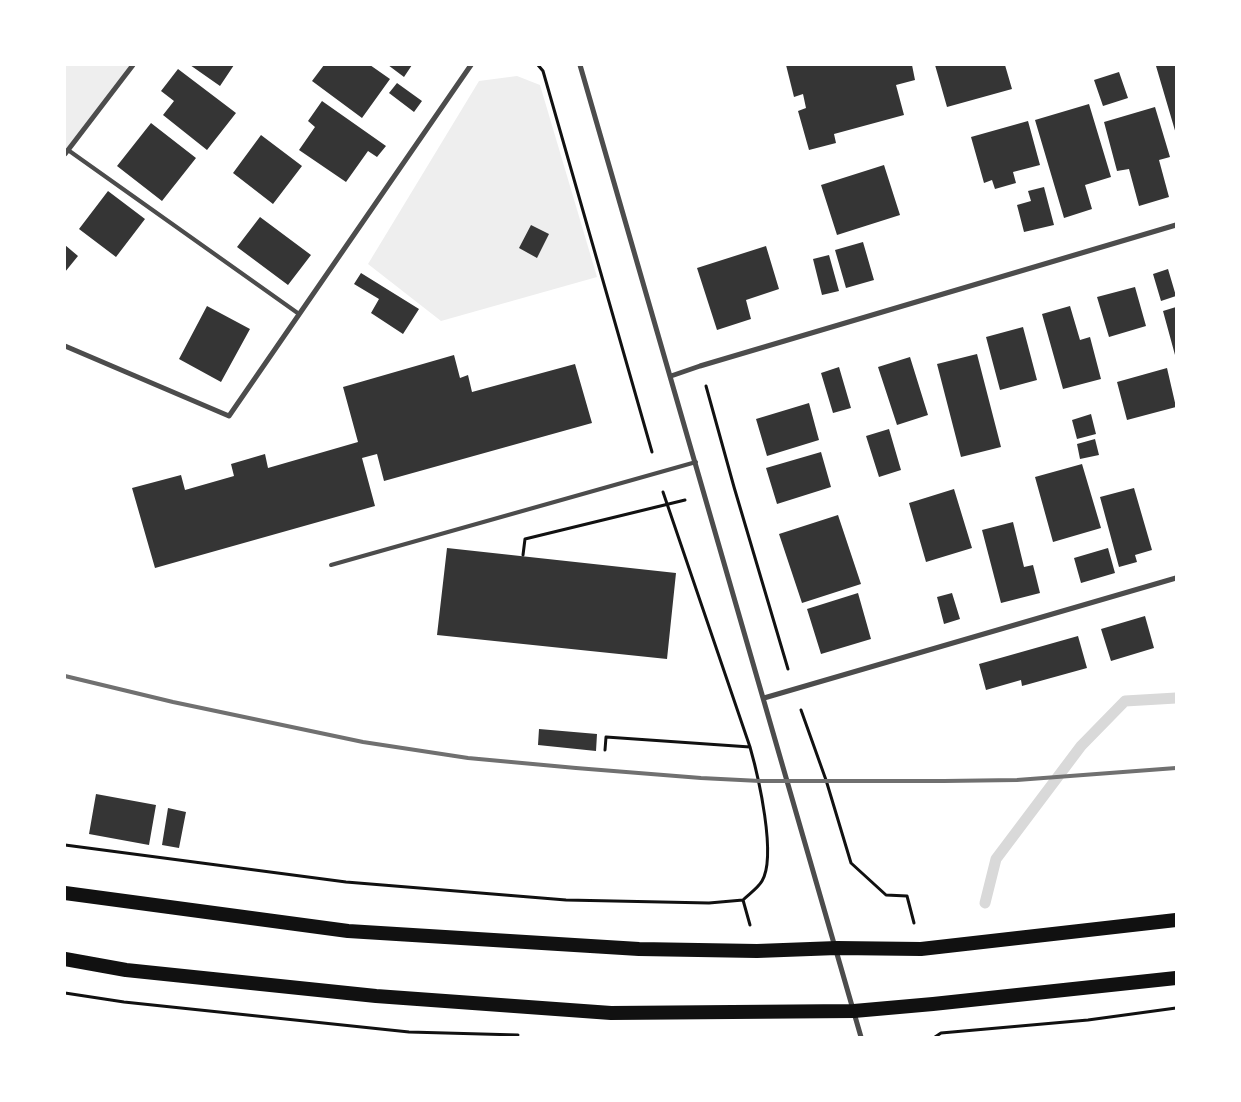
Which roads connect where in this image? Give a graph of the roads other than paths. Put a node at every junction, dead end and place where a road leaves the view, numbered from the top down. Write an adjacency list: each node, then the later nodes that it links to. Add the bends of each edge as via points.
1 (133, 65): 4 (street)
2 (471, 65): 6 (street)
3 (580, 65): 8 (street)
4 (67, 152): 6 (lane)
5 (1176, 225): 8 (street)
6 (299, 314): 7 (street, via 229,416)
7 (65, 346)
8 (671, 376): 9 (street)
9 (696, 462): 10 (lane); 12 (street)
10 (331, 565)
11 (1176, 578): 12 (street)
12 (764, 698): 15 (street)
13 (65, 892): 15 (highway, via 348,931 638,949 757,951)
14 (1176, 920): 15 (highway, via 921,949)
15 (837, 948): 18 (street)
16 (65, 959): 18 (highway, via 126,970 376,996 601,1012)
17 (1176, 978): 18 (highway)
18 (854, 1010): 19 (street)
19 (861, 1037)

